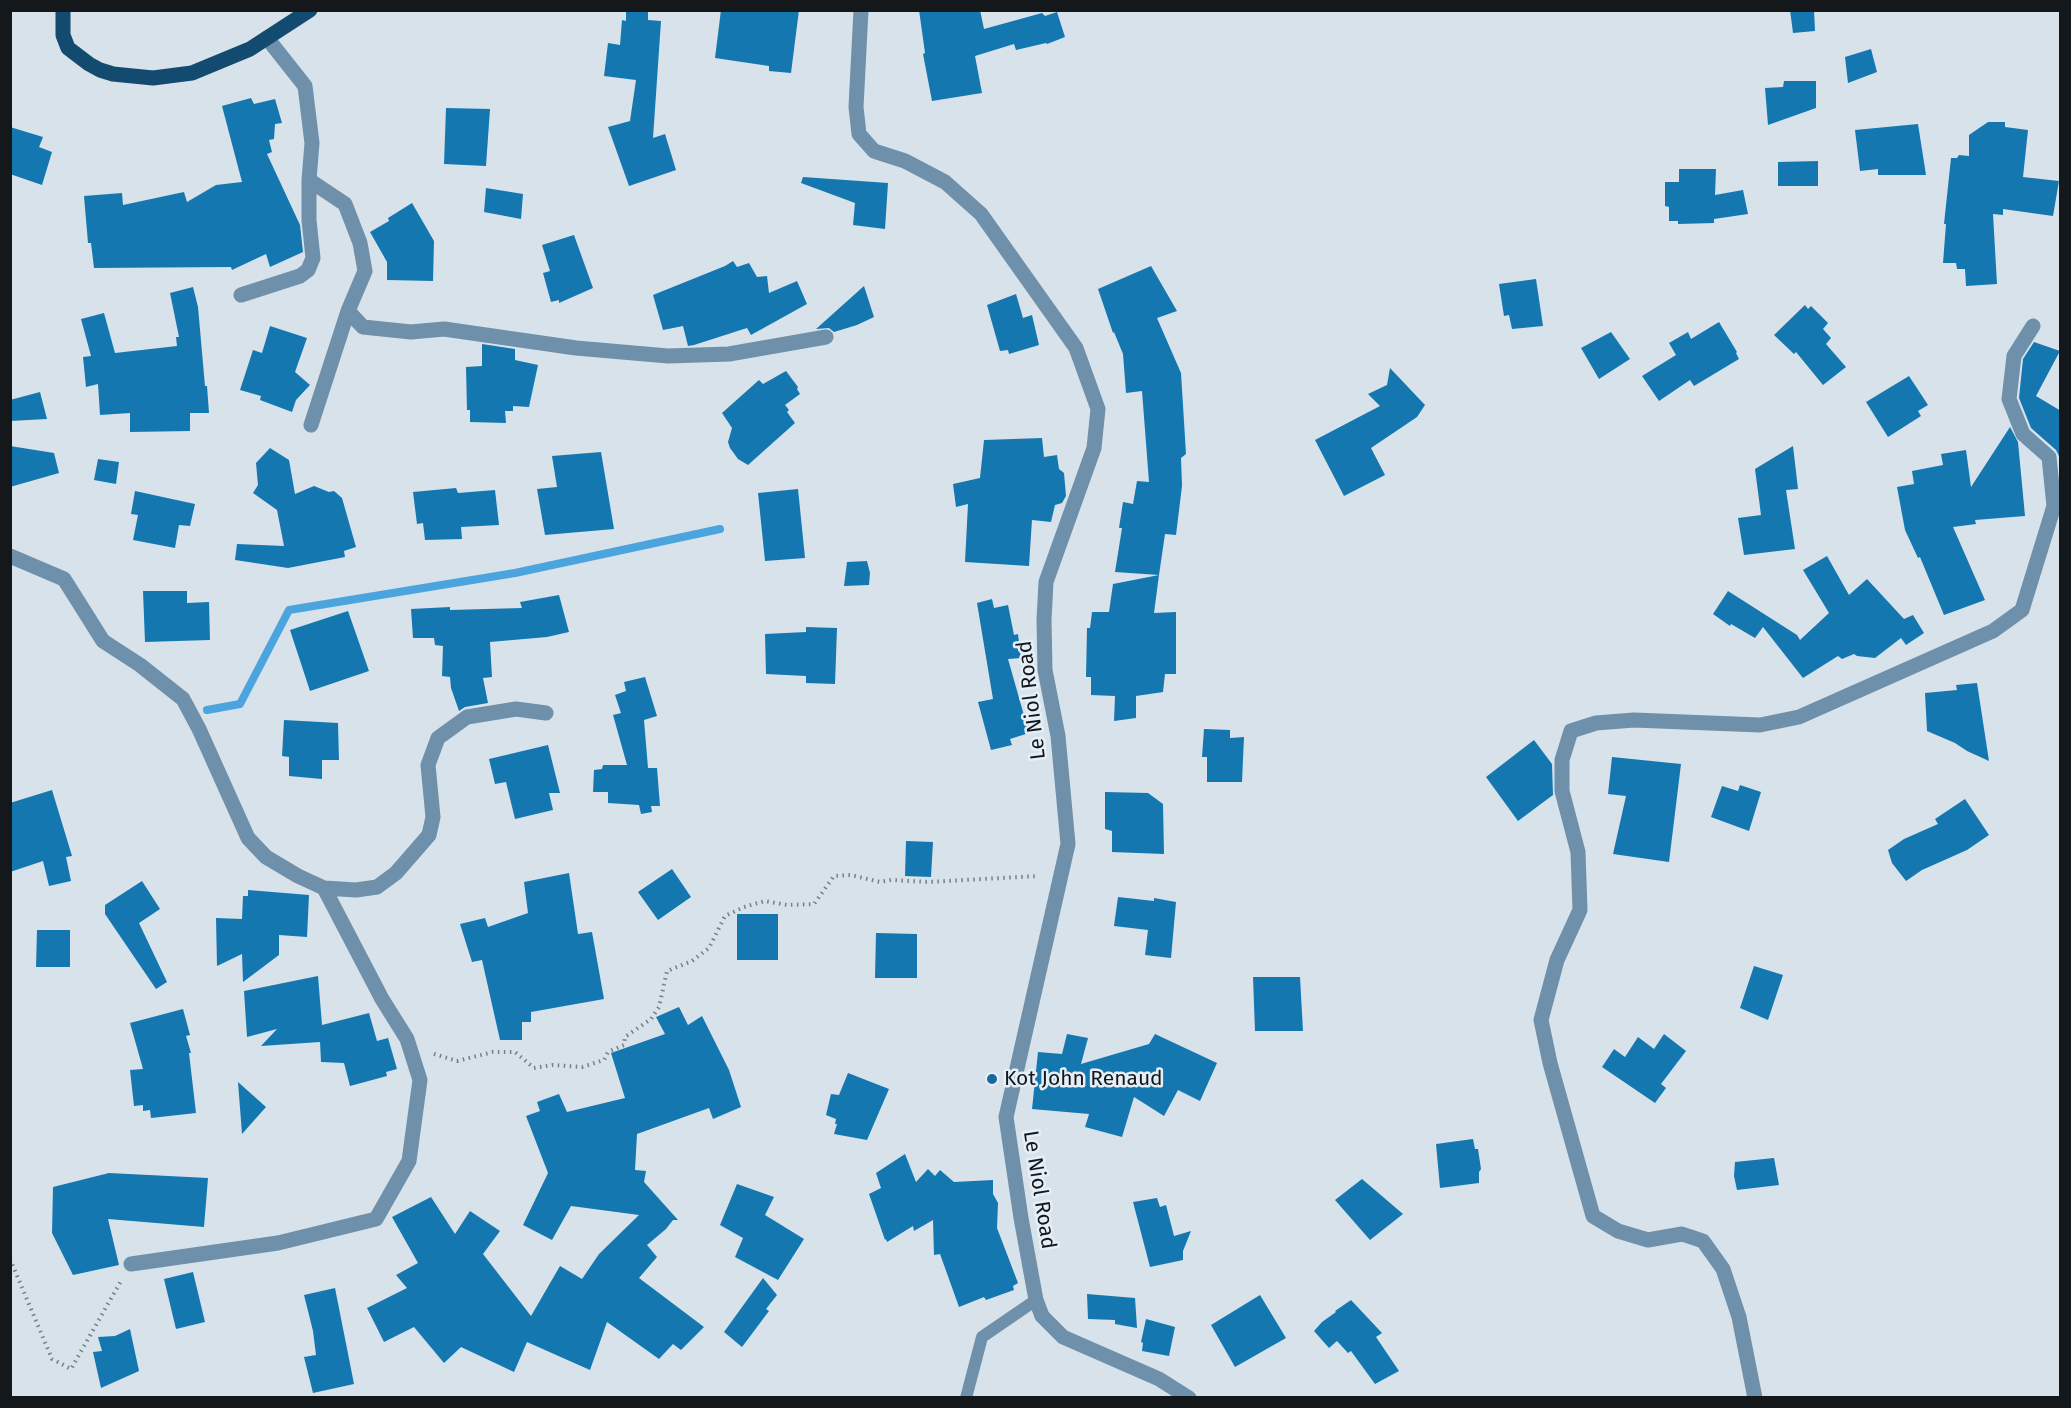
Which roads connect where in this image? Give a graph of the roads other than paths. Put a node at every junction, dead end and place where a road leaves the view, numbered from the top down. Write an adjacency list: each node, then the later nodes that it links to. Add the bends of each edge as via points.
1 (63, 10): 4 (main road, via 63,34 68,48 100,70 126,76 153,78 192,73)
2 (310, 10): 4 (main road)
3 (861, 10): 15 (street, Le Niol Road, via 856,107 859,134 874,151 905,161 945,182 981,214 1076,348 1098,409 1094,448 1046,582 1045,670 1058,736 1068,844 1006,1117)
4 (267, 38): 5 (street, via 305,86 312,142)
5 (309, 180): 6 (street, via 313,258 308,270); 7 (street, via 345,204 360,243 365,271)
6 (241, 295)
7 (348, 311): 9 (street, via 363,327 411,332 444,328 576,348 669,356 729,354); 10 (street)
8 (2033, 326): 18 (street, via 2014,356 2009,399 2023,434 2049,457 2054,506 2022,610 1993,630 1799,717 1760,725 1634,720 1596,723 1571,731 1562,760 1562,791 1578,852 1580,910 1557,960 1541,1020 1593,1216 1618,1231 1648,1240 1682,1234 1703,1241 1723,1269 1739,1317)
9 (826, 337)
10 (311, 425)
11 (10, 556): 13 (street, via 64,579 103,641 140,664 183,699 248,838 266,857)
12 (546, 713): 13 (street, via 516,709 467,717 438,738 428,765 433,817 429,835 396,873 377,888)
13 (324, 888): 14 (street, via 407,1040 420,1080 409,1161 376,1219 278,1243)
14 (131, 1264)
15 (1036, 1300): 16 (lane, via 982,1336); 17 (street, Le Niol Road, via 1042,1316 1064,1337 1159,1379)
16 (966, 1398)
17 (1189, 1398)
18 (1755, 1398)

